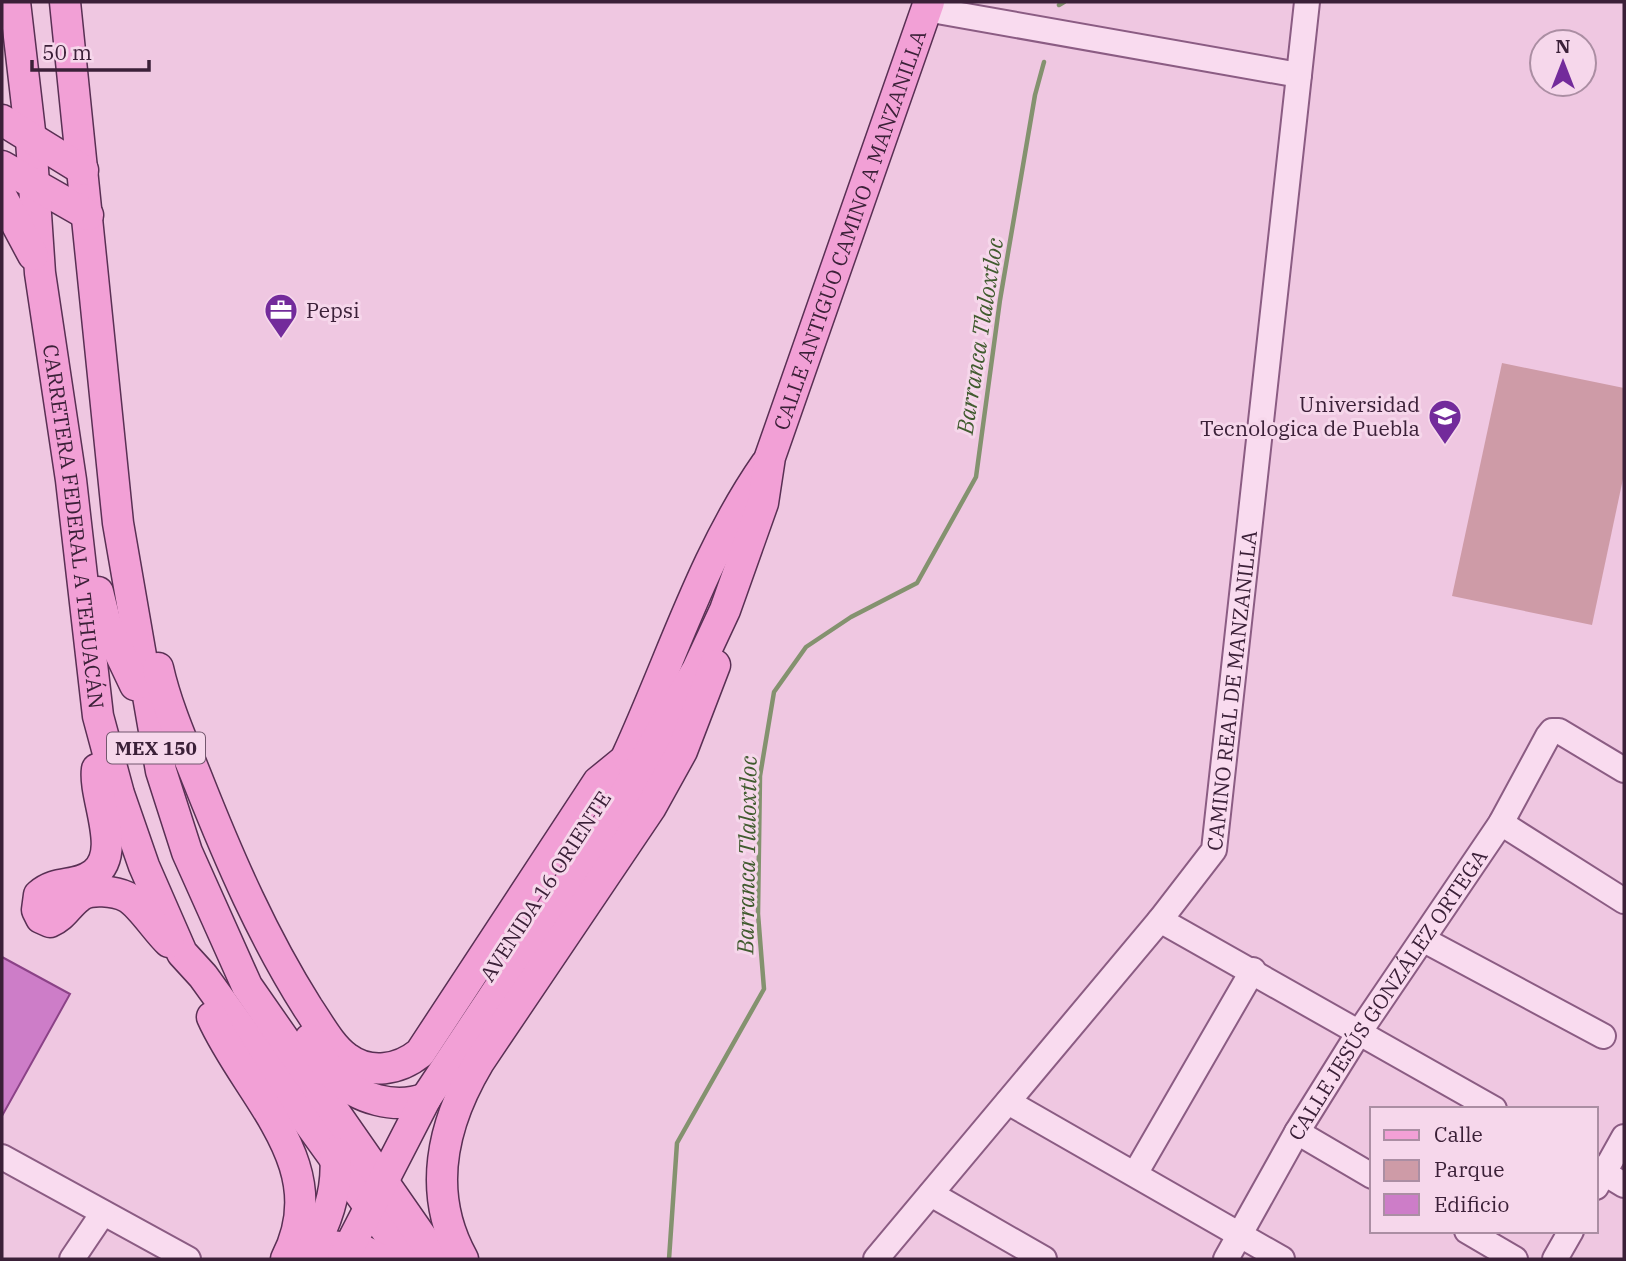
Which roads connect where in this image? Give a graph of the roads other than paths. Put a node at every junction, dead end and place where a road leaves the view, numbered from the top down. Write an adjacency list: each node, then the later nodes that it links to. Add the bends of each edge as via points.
1 (15, 2): 7 (main road, CARRETERA FEDERAL A TEHUACÁN / MEX 150)
2 (65, 2): 9 (main road, MEX 150)
3 (1307, 2): 5 (street, CAMINO REAL DE MANZANILLA)
4 (928, 6): 5 (street); 15 (main road, CALLE ANTIGUO CAMINO A MANZANILLA)
5 (1299, 75): 25 (street, CAMINO REAL DE MANZANILLA, via 1214,850)
6 (2, 120): 7 (main road)
7 (31, 140): 9 (main road); 10 (main road, CARRETERA FEDERAL A TEHUACÁN / MEX 150)
8 (2, 166): 10 (main road)
9 (83, 170): 12 (main road, MEX 150)
10 (33, 186): 12 (main road); 13 (main road, CARRETERA FEDERAL A TEHUACÁN / MEX 150)
11 (2, 197): 13 (main road)
12 (88, 215): 16 (main road, MEX 150)
13 (40, 273): 14 (main road, CARRETERA FEDERAL A TEHUACÁN / MEX 150)
14 (71, 480): 18 (main road, via 87,529 106,624); 19 (main road, CARRETERA FEDERAL A TEHUACÁN / MEX 150, via 93,692)
15 (752, 501): 17 (main road, AVENIDA 16 ORIENTE); 20 (main road, AVENIDA 16 ORIENTE, via 691,602)
16 (123, 554): 18 (main road, MEX 150); 20 (main road, via 137,579 173,719 240,882 303,1000 337,1049 355,1063 394,1067 420,1053 598,782)
17 (725, 610): 22 (main road, AVENIDA 16 ORIENTE, via 697,670); 55 (main road, via 716,662 681,751 633,836 480,1062 450,1120 443,1158 446,1213)
18 (149, 714): 32 (main road, MEX 150, via 161,771 187,852 228,947 247,986); 33 (main road, via 254,943 328,1068 354,1091)
19 (102, 737): 27 (main road, CARRETERA FEDERAL A TEHUACÁN / MEX 150, via 144,866); 27 (main road, via 95,784 107,839 104,860 96,873 78,882 51,885 38,895 37,910 50,922 79,896 93,891 128,897)
20 (629, 751): 22 (main road); 33 (main road, AVENIDA 16 ORIENTE)
21 (1624, 769): 23 (street, CALLE JESÚS GONZÁLEZ ORTEGA, via 1552,731)
22 (623, 796): 33 (main road, AVENIDA 16 ORIENTE, via 601,835); 45 (main road, via 620,829 604,863 427,1119 409,1162)
23 (1501, 823): 24 (street); 26 (street, CALLE JESÚS GONZÁLEZ ORTEGA)
24 (1624, 901)
25 (1160, 919): 28 (street); 34 (street, CAMINO REAL DE MANZANILLA)
26 (1424, 940): 30 (street, CALLE JESÚS GONZÁLEZ ORTEGA); 31 (street)
27 (182, 953): 29 (main road, CARRETERA FEDERAL A TEHUACÁN / MEX 150)
28 (1253, 971): 30 (street); 40 (street)
29 (203, 976): 39 (main road, CARRETERA FEDERAL A TEHUACÁN / MEX 150); 50 (main road, via 218,1031 281,1131 293,1160 299,1216)
30 (1360, 1031): 35 (street); 36 (street, CALLE JESÚS GONZÁLEZ ORTEGA)
31 (1602, 1036)
32 (325, 1100): 39 (main road); 43 (main road, MEX 150)
33 (414, 1101): 43 (main road, AVENIDA 16 ORIENTE)
34 (1008, 1102): 40 (street); 44 (street, CAMINO REAL DE MANZANILLA)
35 (1491, 1107)
36 (1297, 1132): 41 (street); 49 (street, CALLE JESÚS GONZÁLEZ ORTEGA)
37 (1624, 1137): 42 (street)
38 (2, 1157): 46 (street)
39 (336, 1161): 43 (main road, CARRETERA FEDERAL A TEHUACÁN / MEX 150); 50 (main road)
40 (1135, 1174): 49 (street)
41 (1370, 1175)
42 (1605, 1178)
43 (369, 1186): 45 (main road, MEX 150); 50 (main road, AVENIDA 16 ORIENTE); 51 (main road, MEX 150)
44 (930, 1194): 56 (street, CAMINO REAL DE MANZANILLA); 57 (street)
45 (400, 1206): 51 (main road); 54 (main road, MEX 150)
46 (103, 1213): 52 (street); 53 (street)
47 (1470, 1233): 60 (street)
48 (1570, 1233): 61 (street)
49 (1240, 1235): 58 (street, CALLE JESÚS GONZÁLEZ ORTEGA); 59 (street)
50 (319, 1255): 51 (main road)
51 (396, 1256)
52 (72, 1259)
53 (188, 1259)
54 (437, 1259)
55 (463, 1259)
56 (876, 1259)
57 (1044, 1259)
58 (1226, 1259)
59 (1282, 1259)
60 (1515, 1259)
61 (1555, 1259)

